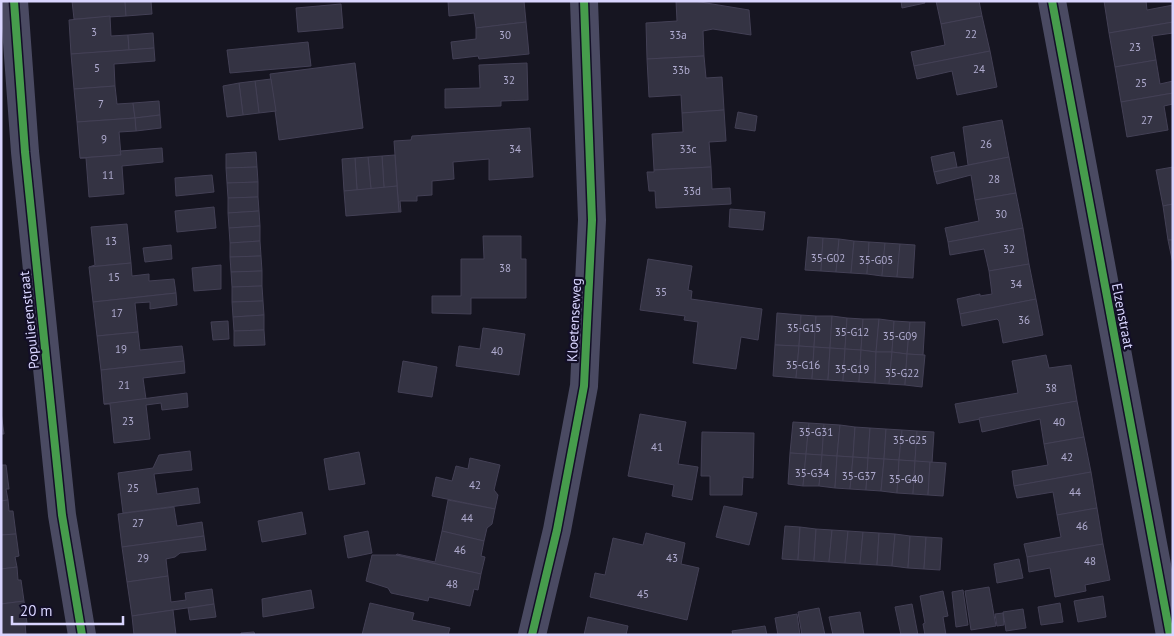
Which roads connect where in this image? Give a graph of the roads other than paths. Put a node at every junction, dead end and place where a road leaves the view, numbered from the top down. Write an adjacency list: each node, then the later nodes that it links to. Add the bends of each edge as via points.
1 (14, 1): 4 (street, Populierenstraat, via 24,152 62,515)
2 (584, 1): 5 (street, Kloetenseweg, via 592,220 584,386 557,530)
3 (1052, 1): 6 (street, Elzenstraat)
4 (82, 635)
5 (532, 635)
6 (1170, 635)

